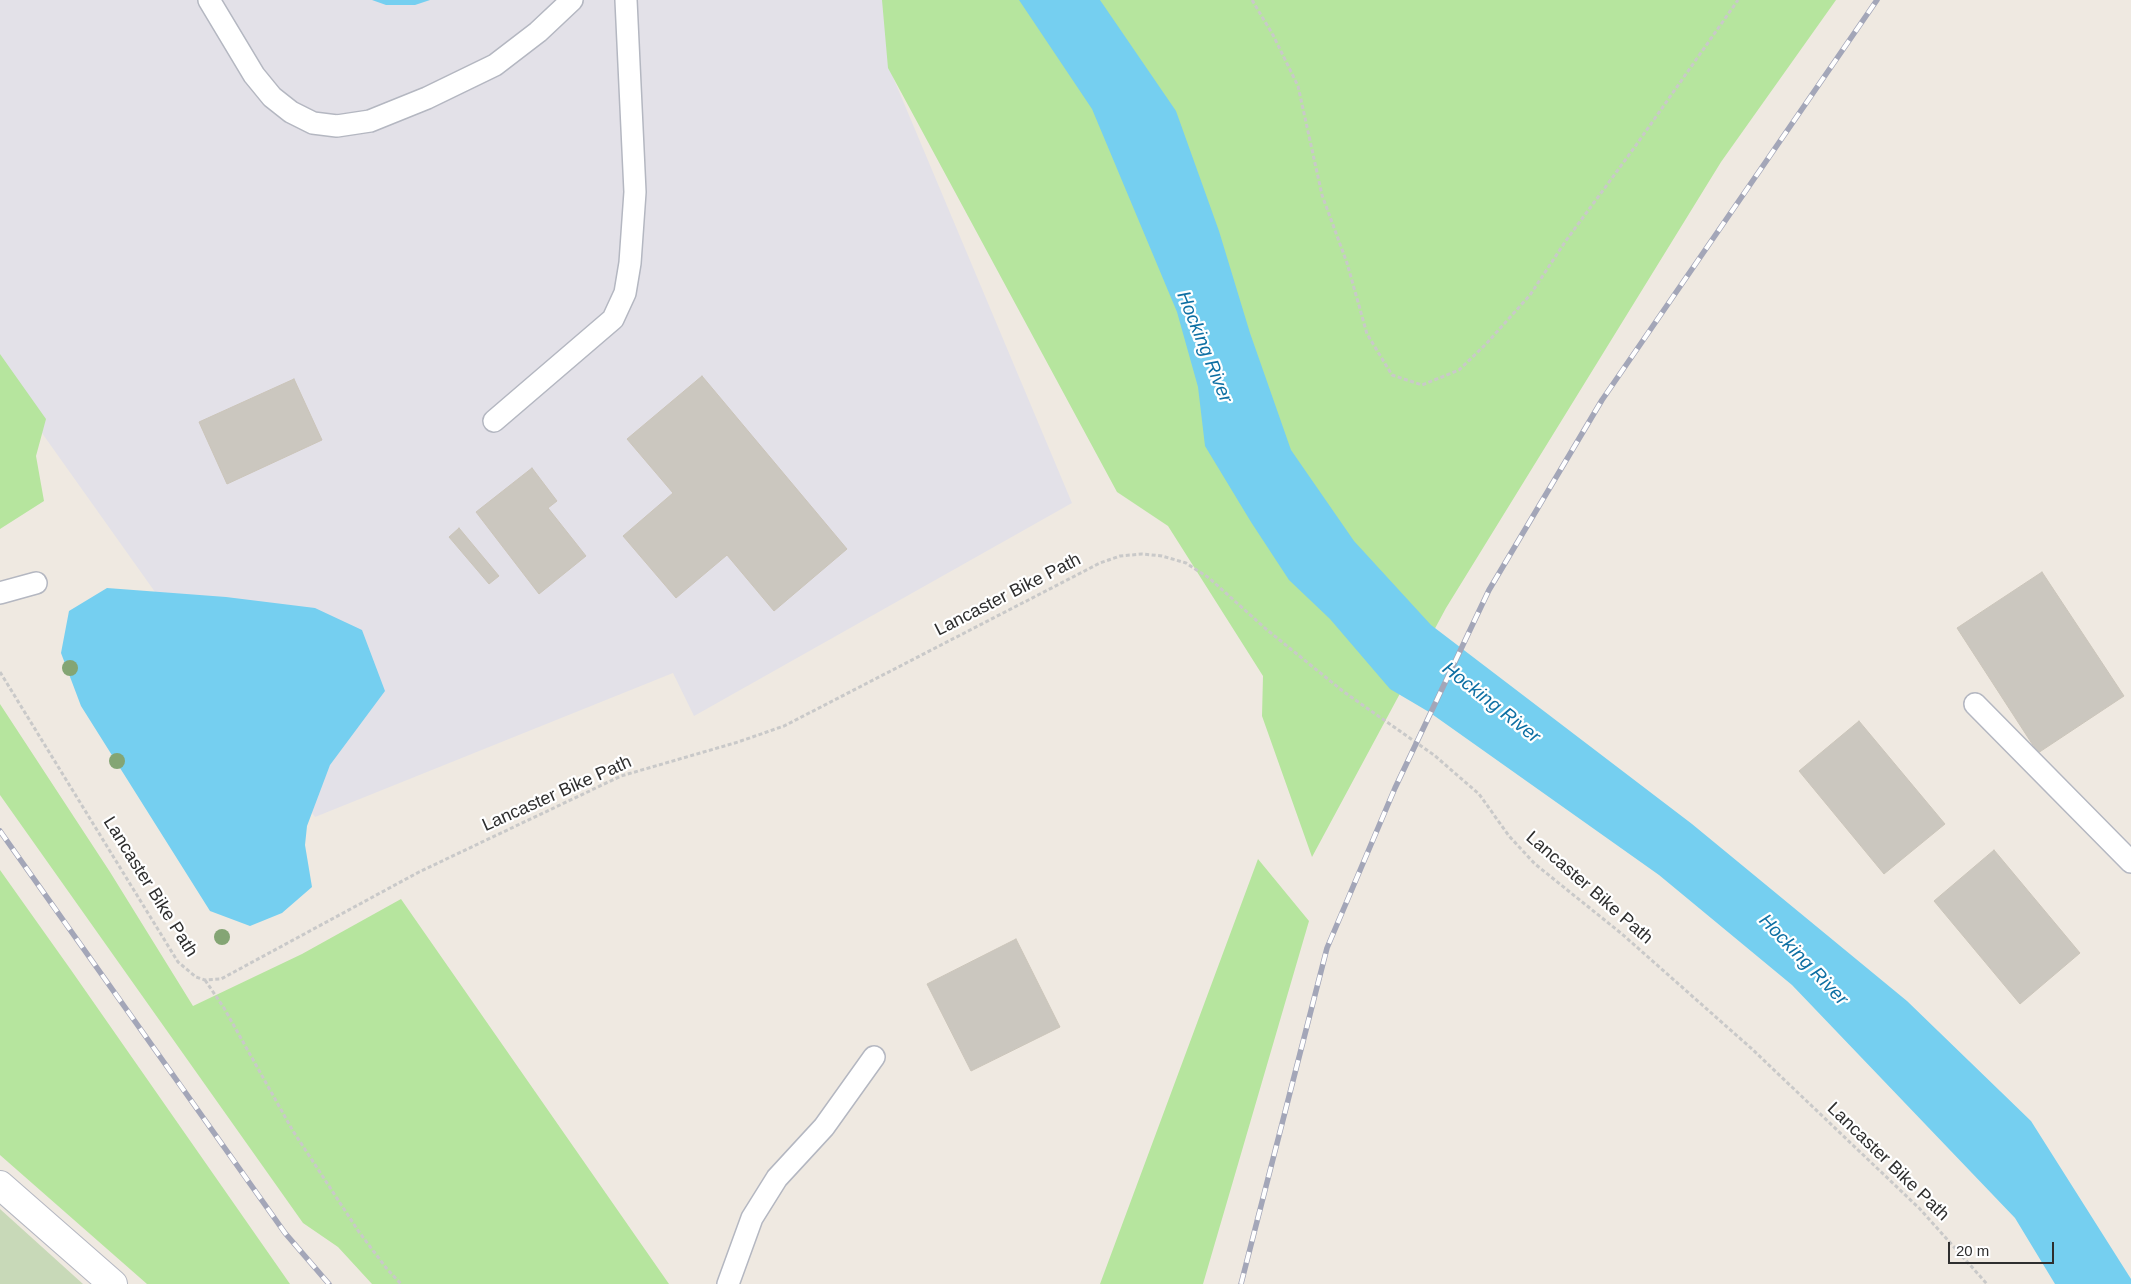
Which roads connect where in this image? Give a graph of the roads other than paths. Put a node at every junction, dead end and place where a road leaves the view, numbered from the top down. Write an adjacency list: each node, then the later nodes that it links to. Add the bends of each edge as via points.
1 (208, 0): 2 (lane, via 254,75 272,97 313,123 337,126 370,121 495,65 538,32)
2 (572, 0)
3 (626, 0): 4 (lane, via 635,192 626,293 613,319)
4 (494, 421)
5 (36, 583): 6 (lane)
6 (0, 593)
7 (1975, 704): 8 (lane)
8 (2131, 862)
9 (874, 1057): 12 (lane, via 824,1127 778,1178 757,1210)
10 (0, 1185): 11 (street)
11 (113, 1284)
12 (728, 1284)

